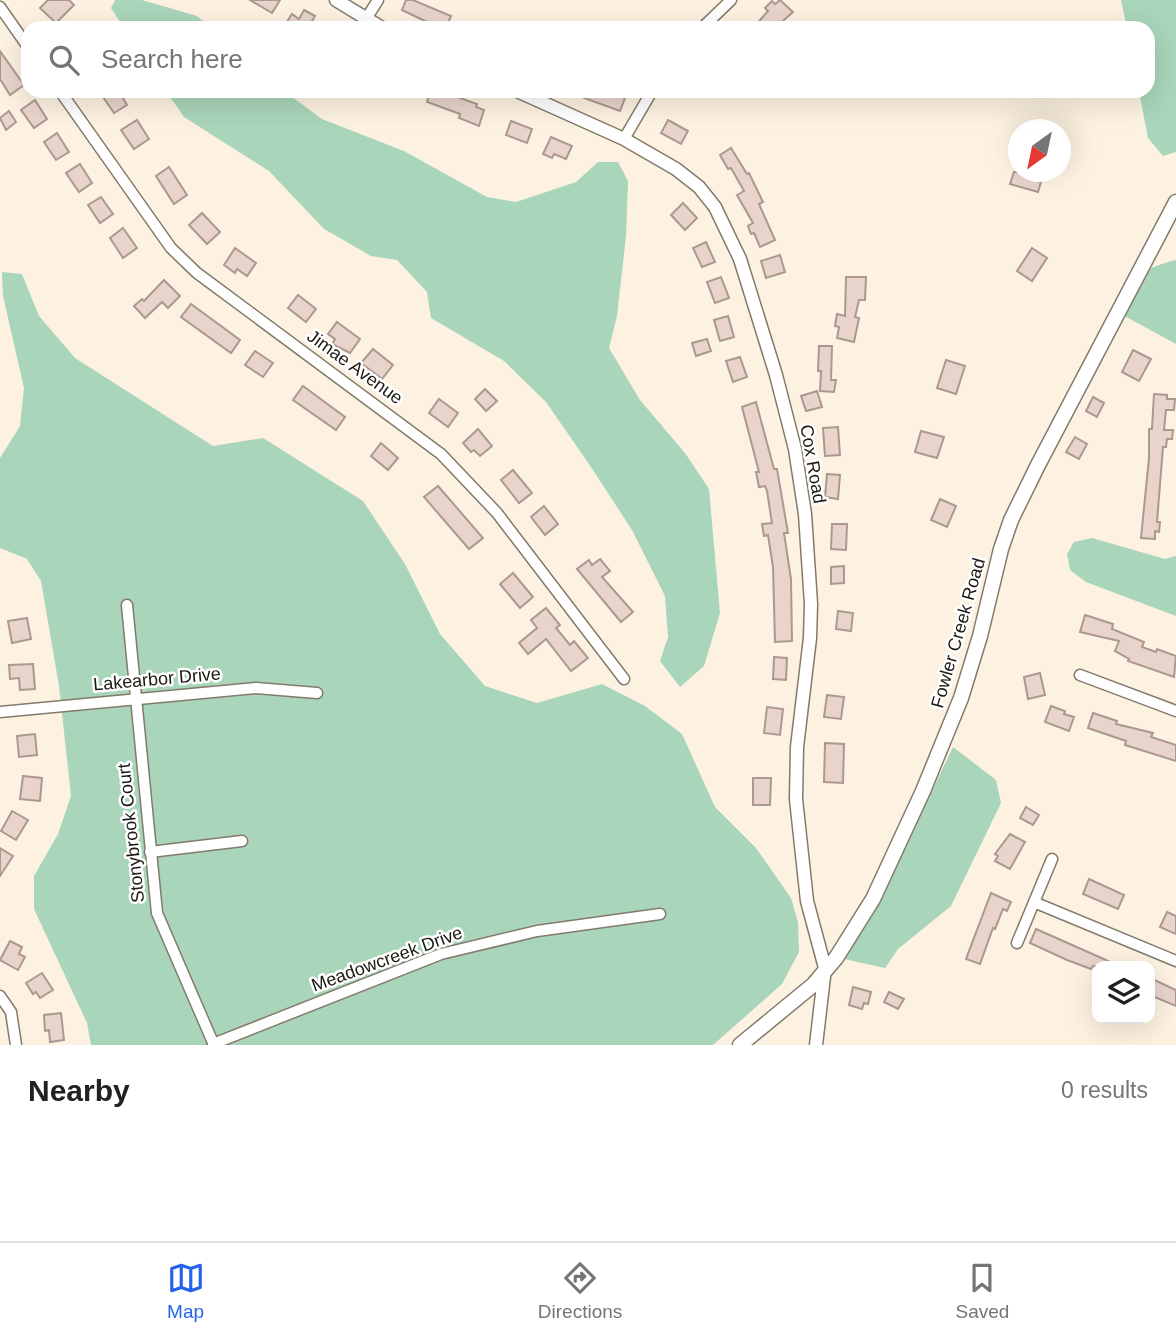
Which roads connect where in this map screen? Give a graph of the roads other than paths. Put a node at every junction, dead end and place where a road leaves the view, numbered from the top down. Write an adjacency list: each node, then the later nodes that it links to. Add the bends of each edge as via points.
1 (6, 0): 5 (street)
2 (336, 0): 6 (street)
3 (378, 0): 6 (street)
4 (731, 0): 8 (street)
5 (0, 7): 9 (street)
6 (366, 19): 7 (street)
7 (370, 21)
8 (709, 21)
9 (21, 37)
10 (65, 98): 17 (street, Jimae Avenue, via 171,248 197,273 441,454 496,513)
11 (533, 98): 13 (street, Cox Road)
12 (648, 98): 13 (street)
13 (624, 139): 29 (street, Cox Road, via 676,169 715,207 740,259 795,449 811,604 796,799 805,891)
14 (1176, 202): 29 (main road, Fowler Creek Road, via 1019,503 945,741 873,899)
15 (127, 605): 19 (street, Stonybrook Court)
16 (1080, 675): 20 (street)
17 (624, 679)
18 (317, 693): 19 (street, Lakearbor Drive, via 256,688)
19 (134, 699): 21 (street, Lakearbor Drive); 23 (street, Stonybrook Court)
20 (1176, 711)
21 (0, 712)
22 (242, 841): 23 (street)
23 (150, 852): 31 (street, Stonybrook Court, via 157,914)
24 (1052, 859): 25 (street)
25 (1036, 903): 27 (street); 28 (street)
26 (660, 914): 31 (street, Meadowcreek Drive, via 537,931 441,954)
27 (1017, 943)
28 (1176, 961)
29 (825, 968): 33 (main road, Fowler Creek Road, via 813,985); 34 (street)
30 (0, 996): 32 (street, via 11,1012)
31 (213, 1044)
32 (16, 1045)
33 (740, 1045)
34 (816, 1045)

